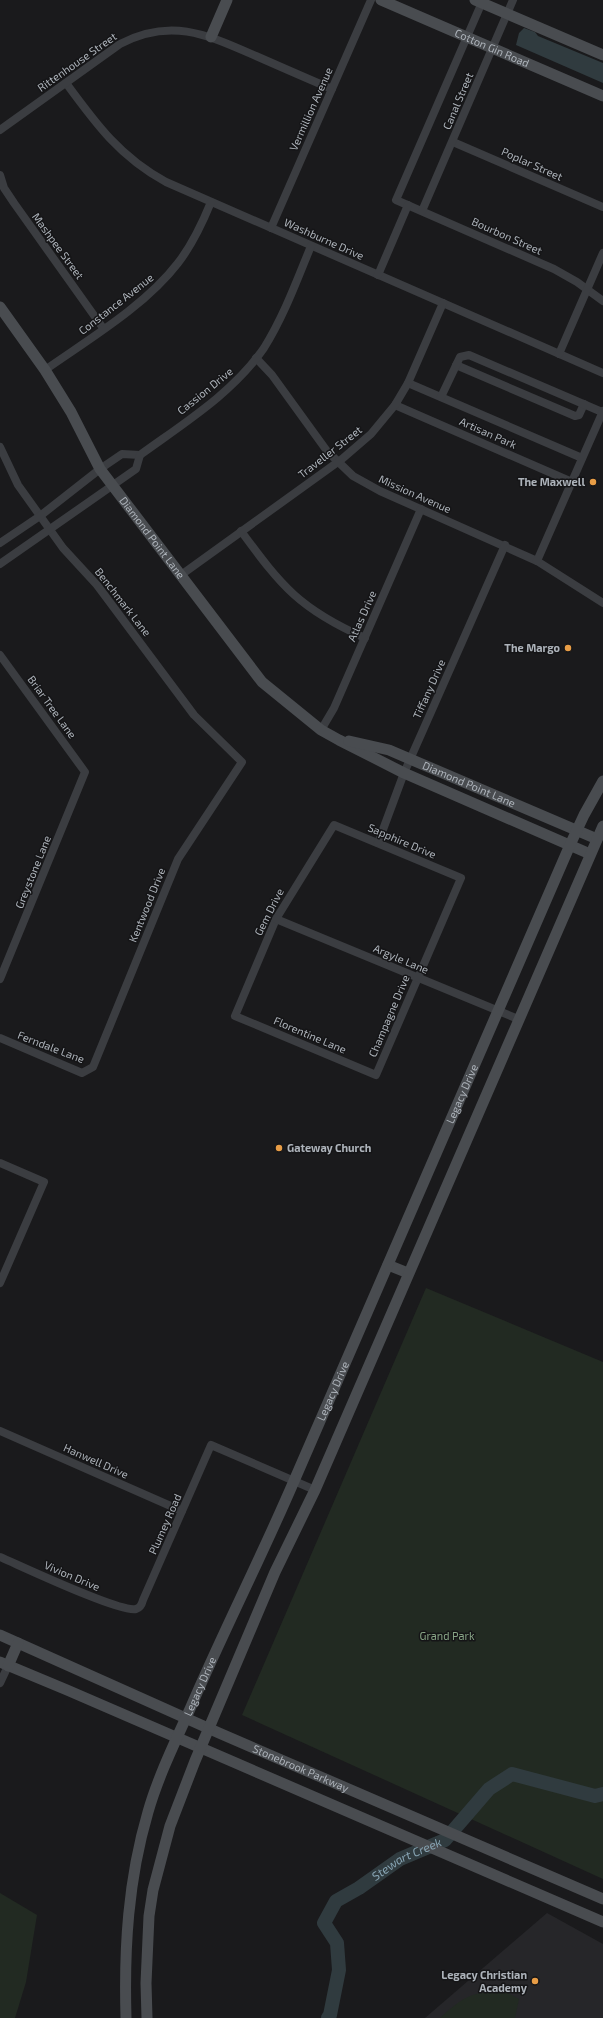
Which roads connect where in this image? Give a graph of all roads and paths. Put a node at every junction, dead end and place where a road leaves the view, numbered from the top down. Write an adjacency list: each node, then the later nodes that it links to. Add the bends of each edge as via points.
1 (227, 0): 7 (main road)
2 (371, 0): 12 (street, Vermillion Avenue)
3 (381, 0): 8 (main road, Cotton Gin Road)
4 (513, 0): 6 (street, Canal Street)
5 (480, 1): 6 (main road); 8 (street, Canal Street)
6 (507, 14): 9 (street, Canal Street); 10 (main road)
7 (211, 37): 11 (street, Rittenhouse Street, via 174,30 155,31 137,36 112,50); 12 (street, Rittenhouse Street)
8 (467, 37): 9 (main road, Cotton Gin Road); 17 (street, Canal Street)
9 (492, 49): 13 (main road, Cotton Gin Road); 15 (street, Canal Street)
10 (603, 55)
11 (66, 83): 14 (street, Rittenhouse Street); 18 (street, Washburne Drive, via 99,128 125,154 155,176)
12 (332, 89): 22 (street, Vermillion Avenue)
13 (603, 96)
14 (0, 130)
15 (452, 142): 20 (street, Poplar Street); 21 (street, Canal Street)
16 (0, 175): 30 (street, Mashpee Street, via 4,188 14,203)
17 (396, 200): 19 (street, Bourbon Street)
18 (211, 202): 22 (street, Washburne Drive); 30 (street, Constance Avenue, via 192,242 170,273 143,299)
19 (408, 205): 21 (street, Bourbon Street); 25 (street)
20 (603, 207)
21 (422, 211): 26 (street, Bourbon Street, via 549,267)
22 (271, 228): 23 (street, Washburne Drive)
23 (312, 246): 25 (street, Washburne Drive); 32 (street, Cassion Drive, via 276,327)
24 (603, 253): 26 (street)
25 (378, 275): 28 (street, Washburne Drive)
26 (587, 289): 27 (street, Bourbon Street); 31 (street)
27 (603, 301)
28 (443, 303): 31 (street, Washburne Drive); 36 (street, Traveller Street)
29 (0, 307): 34 (main road, Diamond Point Lane)
30 (103, 328): 34 (street, Constance Avenue)
31 (559, 354): 35 (street, Washburne Drive)
32 (256, 358): 42 (street, Cassion Drive, via 224,392); 44 (street, Mission Avenue)
33 (456, 365): 37 (street); 38 (street, via 460,357 469,355); 38 (street, via 575,416 579,415)
34 (45, 370): 45 (main road, Diamond Point Lane, via 72,412)
35 (603, 373)
36 (408, 383): 37 (street, Artisan Park); 39 (street, Traveller Street)
37 (441, 397): 43 (street, Artisan Park)
38 (584, 404): 40 (street)
39 (395, 405): 44 (street, Traveller Street, via 371,434); 46 (street, Artisan Park)
40 (603, 411): 43 (street)
41 (0, 446): 49 (street, Benchmark Lane, via 18,484)
42 (140, 455): 45 (street, via 122,454); 47 (street, Cassion Drive, via 136,469)
43 (582, 458): 46 (street)
44 (337, 462): 48 (street, Mission Avenue, via 371,487); 51 (street, Traveller Street)
45 (100, 469): 47 (main road, Diamond Point Lane); 49 (street)
46 (572, 482): 54 (street)
47 (113, 485): 50 (street, Cassion Drive); 56 (main road, Diamond Point Lane)
48 (421, 509): 53 (street, Mission Avenue); 58 (street, Atlas Drive)
49 (40, 516): 50 (street, Benchmark Lane); 52 (street)
50 (50, 528): 55 (street, Cassion Drive); 63 (street, Benchmark Lane, via 62,548 97,585 194,715)
51 (241, 531): 56 (street, Traveller Street); 58 (street, via 274,575 295,597 321,616)
52 (0, 543)
53 (505, 545): 54 (street, Mission Avenue); 62 (street, Tiffany Drive)
54 (537, 561): 57 (street, Mission Avenue)
55 (0, 564)
56 (181, 574): 60 (main road, Diamond Point Lane, via 262,682)
57 (603, 603)
58 (364, 638): 60 (street, Atlas Drive, via 334,708)
59 (0, 655): 64 (street, Briar Tree Lane)
60 (321, 730): 61 (main road, Diamond Point Lane)
61 (338, 740): 62 (main road, Diamond Point Lane, via 389,750); 65 (main road, Diamond Point Lane)
62 (410, 760): 65 (street, Tiffany Drive); 69 (main road, Diamond Point Lane)
63 (242, 762): 82 (street, Kentwood Drive, via 178,859)
64 (86, 772): 77 (street, Greystone Lane)
65 (404, 773): 71 (street, Tiffany Drive); 72 (main road, Diamond Point Lane)
66 (603, 781): 69 (main road, Legacy Drive)
67 (334, 825): 71 (street, Sapphire Drive); 75 (street, Gem Drive)
68 (603, 826): 70 (main road, Legacy Drive)
69 (577, 830): 70 (main road, Diamond Point Lane); 72 (main road, Legacy Drive)
70 (597, 839): 73 (main road, Legacy Drive)
71 (378, 843): 74 (street, Sapphire Drive)
72 (570, 845): 73 (main road, Diamond Point Lane); 78 (main road, Legacy Drive)
73 (590, 854): 80 (main road, Legacy Drive)
74 (461, 878): 76 (street, Champagne Drive)
75 (276, 919): 76 (street, Argyle Lane); 79 (street, Gem Drive)
76 (418, 978): 78 (street, Argyle Lane); 83 (street, Champagne Drive)
77 (0, 979)
78 (498, 1011): 80 (street, Argyle Lane); 85 (main road, Legacy Drive)
79 (235, 1016): 83 (street, Florentine Lane)
80 (518, 1019): 86 (main road, Legacy Drive)
81 (0, 1038): 82 (street, Ferndale Lane, via 82,1073)
82 (93, 1067)
83 (376, 1075)
84 (0, 1163): 87 (street, via 44,1182)
85 (388, 1265): 86 (main road); 89 (main road, Legacy Drive)
86 (408, 1273): 90 (main road, Legacy Drive)
87 (0, 1283)
88 (0, 1431): 91 (street, Hanwell Drive)
89 (294, 1481): 90 (street); 91 (street, Plumey Road, via 211,1445); 98 (main road, Legacy Drive)
90 (315, 1490): 99 (main road, Legacy Drive, via 275,1572)
91 (182, 1510): 93 (street, Plumey Road, via 141,1606)
92 (0, 1557): 93 (street, Vivion Drive, via 95,1598 125,1609)
93 (136, 1609)
94 (0, 1635): 95 (main road, Stonebrook Parkway)
95 (18, 1643): 96 (main road); 98 (main road, Stonebrook Parkway)
96 (4, 1664): 97 (street); 100 (main road, Stonebrook Parkway)
97 (0, 1683)
98 (186, 1718): 99 (main road, Stonebrook Parkway); 100 (main road, Legacy Drive)
99 (209, 1728): 101 (main road, Legacy Drive); 102 (main road, Stonebrook Parkway)
100 (177, 1738): 101 (main road, Stonebrook Parkway); 105 (main road, Legacy Drive, via 148,1812 134,1875 127,1930)
101 (201, 1747): 103 (main road, Stonebrook Parkway); 104 (main road, Legacy Drive, via 170,1826 153,1890 147,1943)
102 (603, 1899)
103 (603, 1922)
104 (147, 2012)
105 (126, 2018)

